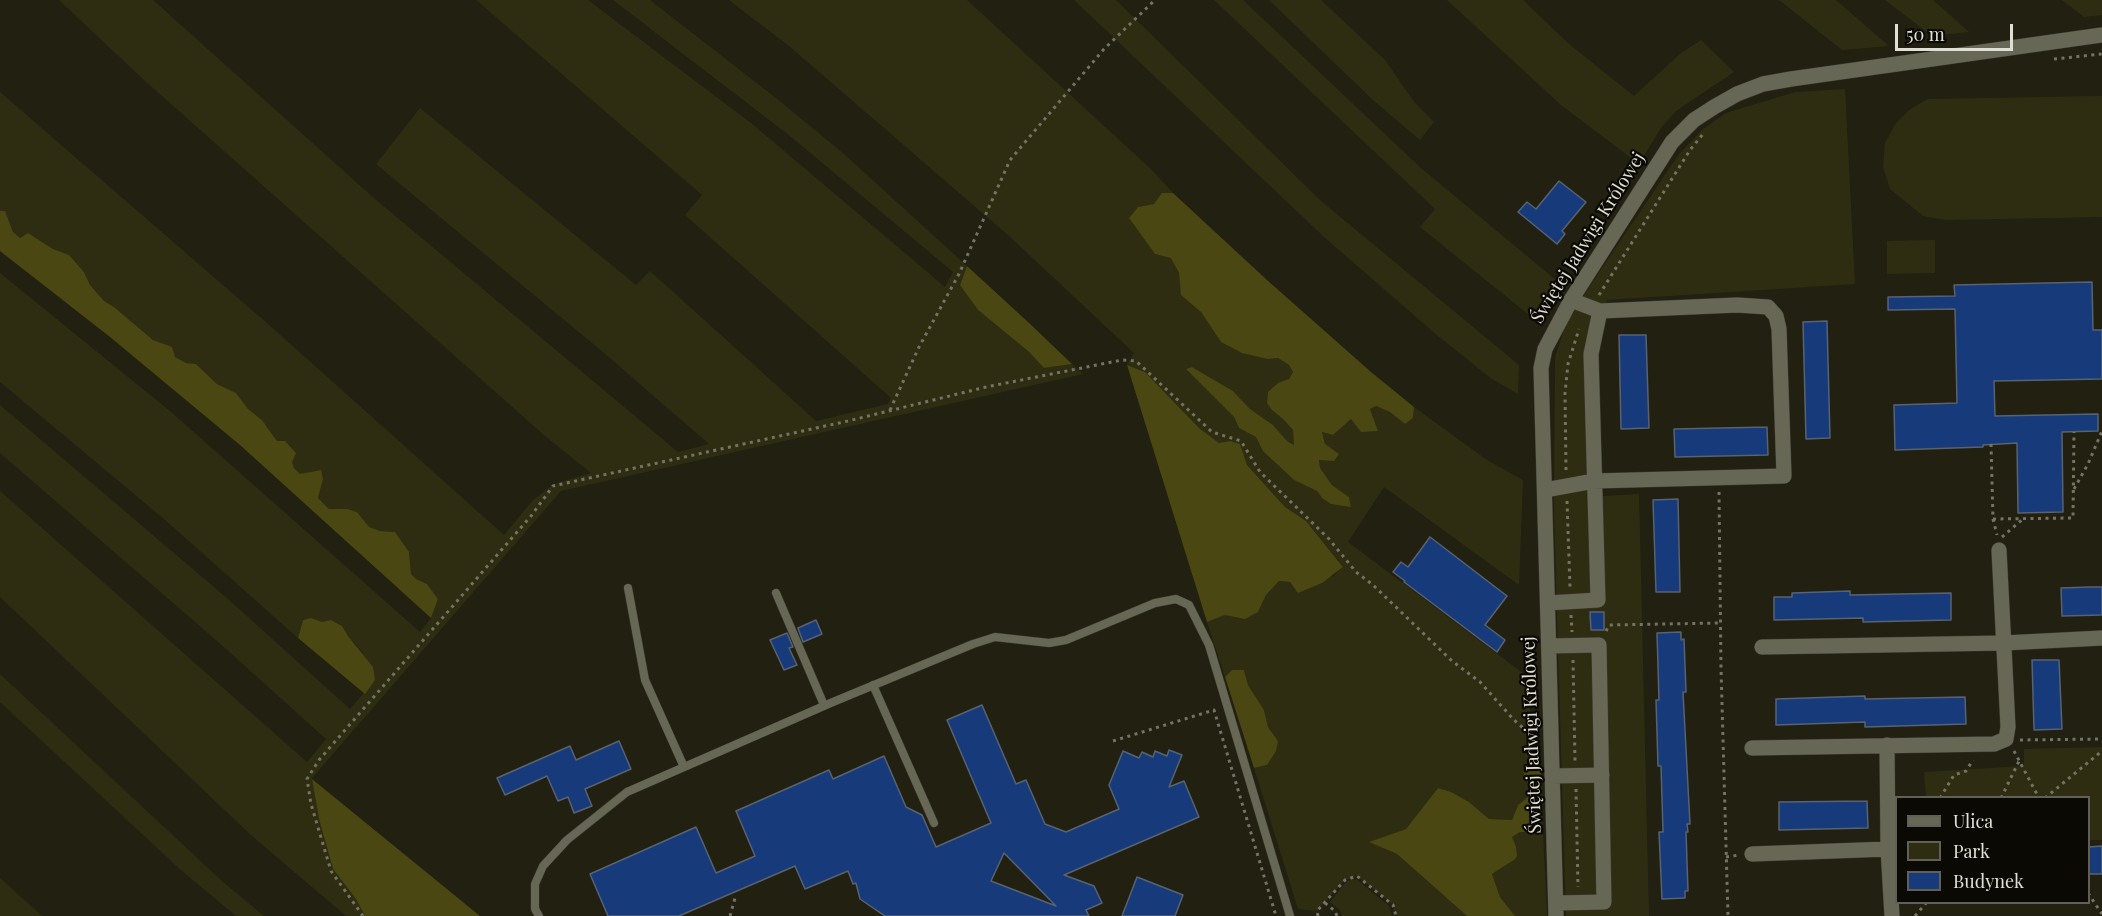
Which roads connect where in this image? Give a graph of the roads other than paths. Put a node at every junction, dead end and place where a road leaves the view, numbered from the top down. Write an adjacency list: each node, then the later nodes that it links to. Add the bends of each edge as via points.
1 (2102, 35): 2 (street, Świętej Jadwigi Królowej, via 1773,82 1737,94 1694,120 1671,142)
2 (1571, 300): 3 (street); 5 (street, Świętej Jadwigi Królowej, via 1545,349 1541,368)
3 (1596, 309): 4 (street, via 1591,354); 4 (street, via 1737,304 1768,307 1776,316 1779,329 1784,476)
4 (1594, 482): 5 (street); 9 (street, via 1598,600)
5 (1545, 490): 9 (street, Świętej Jadwigi Królowej)
6 (1999, 550): 11 (street)
7 (628, 588): 18 (lane, via 645,680)
8 (776, 593): 15 (lane)
9 (1548, 603): 12 (street, Świętej Jadwigi Królowej)
10 (2102, 638): 11 (street)
11 (2004, 643): 13 (street); 16 (street, via 2006,739 1995,744)
12 (1549, 646): 19 (street, via 1599,645); 20 (street, Świętej Jadwigi Królowej)
13 (1762, 647)
14 (873, 686): 15 (lane); 21 (lane); 26 (lane, via 996,637 1066,640 1155,603 1176,599 1189,605 1209,645)
15 (824, 705): 18 (lane)
16 (1887, 745): 17 (street); 22 (street)
17 (1752, 748)
18 (684, 767): 25 (lane, via 627,792 567,840 543,866 535,884 535,909)
19 (1602, 775): 20 (street); 24 (street, via 1604,902 1578,902)
20 (1552, 776): 24 (street, Świętej Jadwigi Królowej)
21 (934, 823)
22 (1888, 849): 23 (street); 27 (street)
23 (1752, 854)
24 (1556, 909)
25 (539, 916)
26 (1290, 916)
27 (1893, 916)

